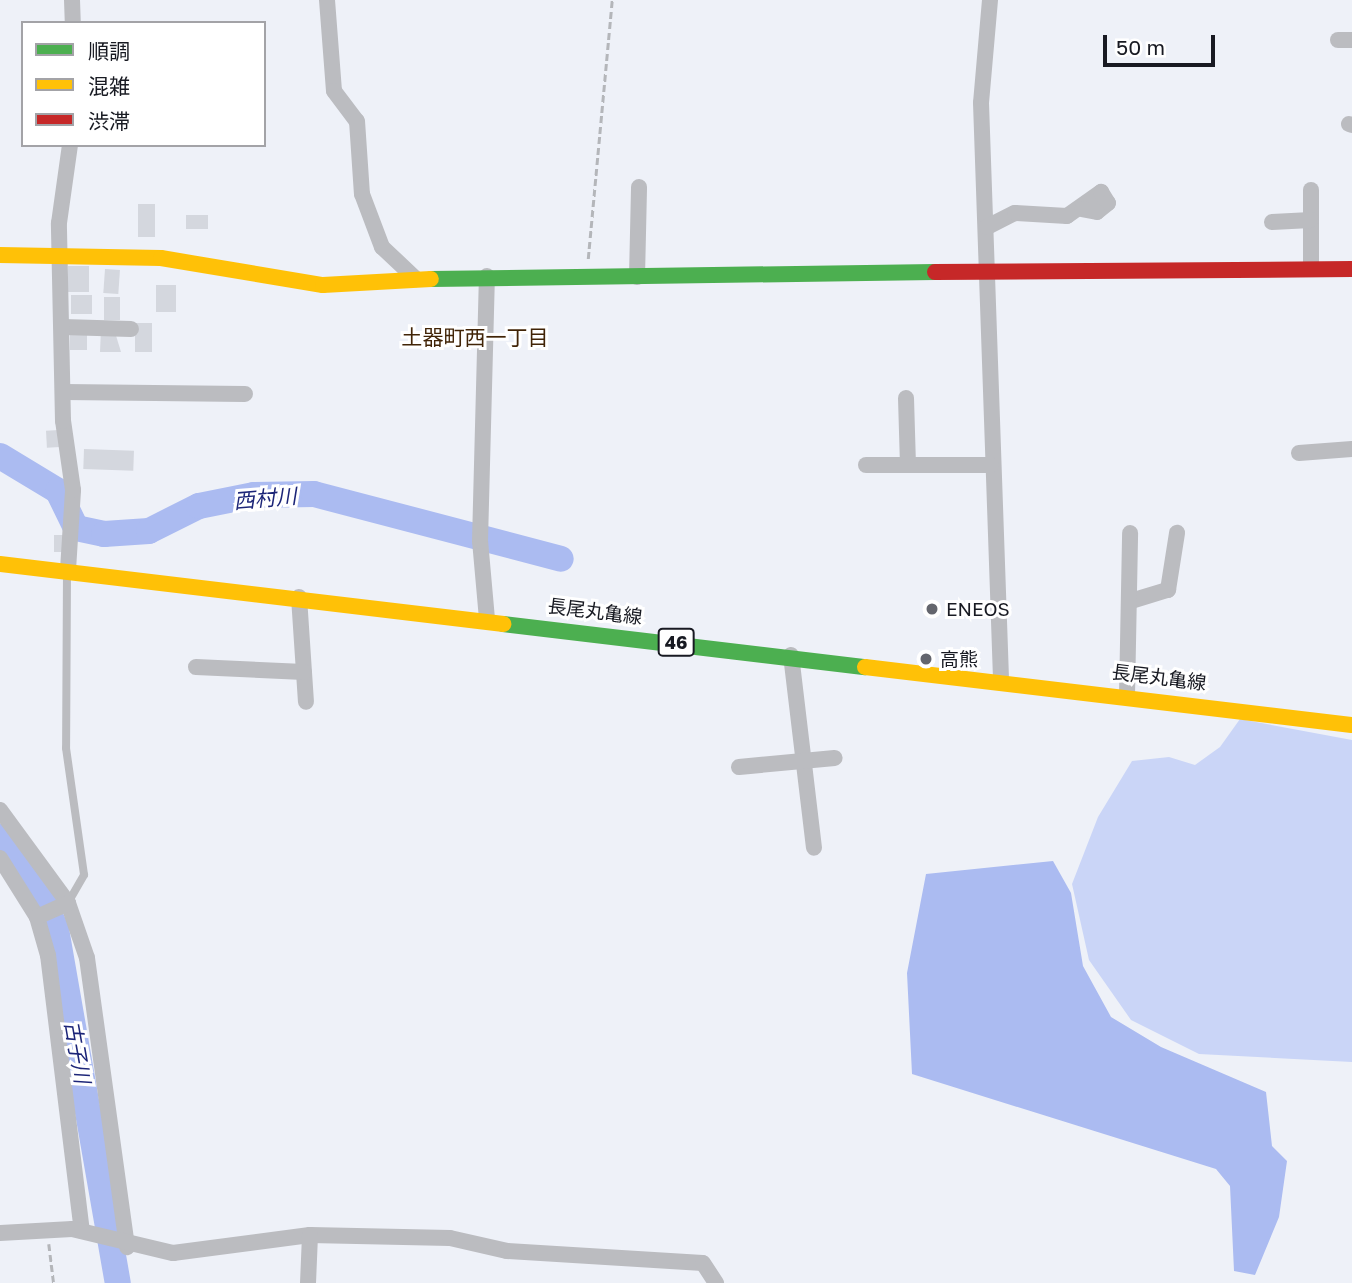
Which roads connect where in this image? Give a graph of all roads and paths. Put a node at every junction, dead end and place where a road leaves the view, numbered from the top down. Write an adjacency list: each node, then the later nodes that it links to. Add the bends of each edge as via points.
1 (72, 0): 5 (street)
2 (327, 0): 21 (street, via 334,91 357,121 362,194 382,247)
3 (612, 0): 19 (path)
4 (990, 0): 12 (street, via 981,103)
5 (73, 21)
6 (70, 147): 14 (street, via 60,223)
7 (639, 187): 20 (street)
8 (1311, 190): 10 (street)
9 (1082, 209): 12 (street, via 1067,216 1015,213)
10 (1311, 220): 11 (street); 15 (street)
11 (1272, 222)
12 (987, 227): 17 (street)
13 (0, 255): 14 (main road)
14 (65, 261): 21 (main road, via 161,258 323,285); 22 (street)
15 (1311, 268): 16 (main road); 17 (main road)
16 (1352, 269)
17 (989, 274): 20 (main road); 33 (street)
18 (487, 276): 19 (main road); 21 (main road); 40 (street, via 480,541)
19 (587, 277): 20 (main road)
20 (637, 277)
21 (416, 279)
22 (63, 327): 23 (street); 25 (street)
23 (131, 328)
24 (137, 378): 27 (street)
25 (64, 392): 27 (street); 37 (street, via 72,516)
26 (245, 394): 27 (street, via 208,384)
27 (135, 396)
28 (906, 397): 32 (street)
29 (1352, 449): 30 (street)
30 (1299, 453)
31 (866, 465): 32 (street)
32 (908, 465): 33 (street)
33 (991, 465): 44 (street)
34 (1130, 533): 39 (street)
35 (1177, 533): 39 (street, via 1168,590)
36 (0, 564): 37 (main road, 長尾丸亀線 / 46)
37 (68, 570): 38 (main road, 長尾丸亀線 / 46); 54 (lane, via 66,748 84,875)
38 (299, 597): 40 (main road, 長尾丸亀線 / 46); 43 (street)
39 (1131, 600): 45 (street)
40 (487, 619): 41 (main road, 長尾丸亀線 / 46)
41 (791, 655): 44 (main road, 長尾丸亀線 / 46); 49 (street)
42 (196, 667): 43 (street)
43 (304, 672): 46 (street)
44 (1001, 679): 45 (main road, 長尾丸亀線 / 46)
45 (1127, 695): 47 (main road, 長尾丸亀線 / 46)
46 (306, 702)
47 (1352, 725)
48 (835, 758): 49 (street)
49 (806, 761): 50 (street); 52 (street)
50 (739, 766)
51 (0, 810): 54 (street)
52 (814, 848)
53 (0, 858): 55 (street)
54 (65, 905): 55 (street); 60 (street, via 95,988)
55 (37, 917): 57 (street, via 56,999)
56 (47, 1230): 57 (street); 58 (street); 61 (path)
57 (84, 1232): 60 (street)
58 (0, 1233)
59 (310, 1235): 60 (street, via 173,1254); 62 (street); 63 (street, via 450,1238 507,1251 703,1263)
60 (126, 1246)
61 (54, 1283)
62 (308, 1283)
63 (716, 1283)

